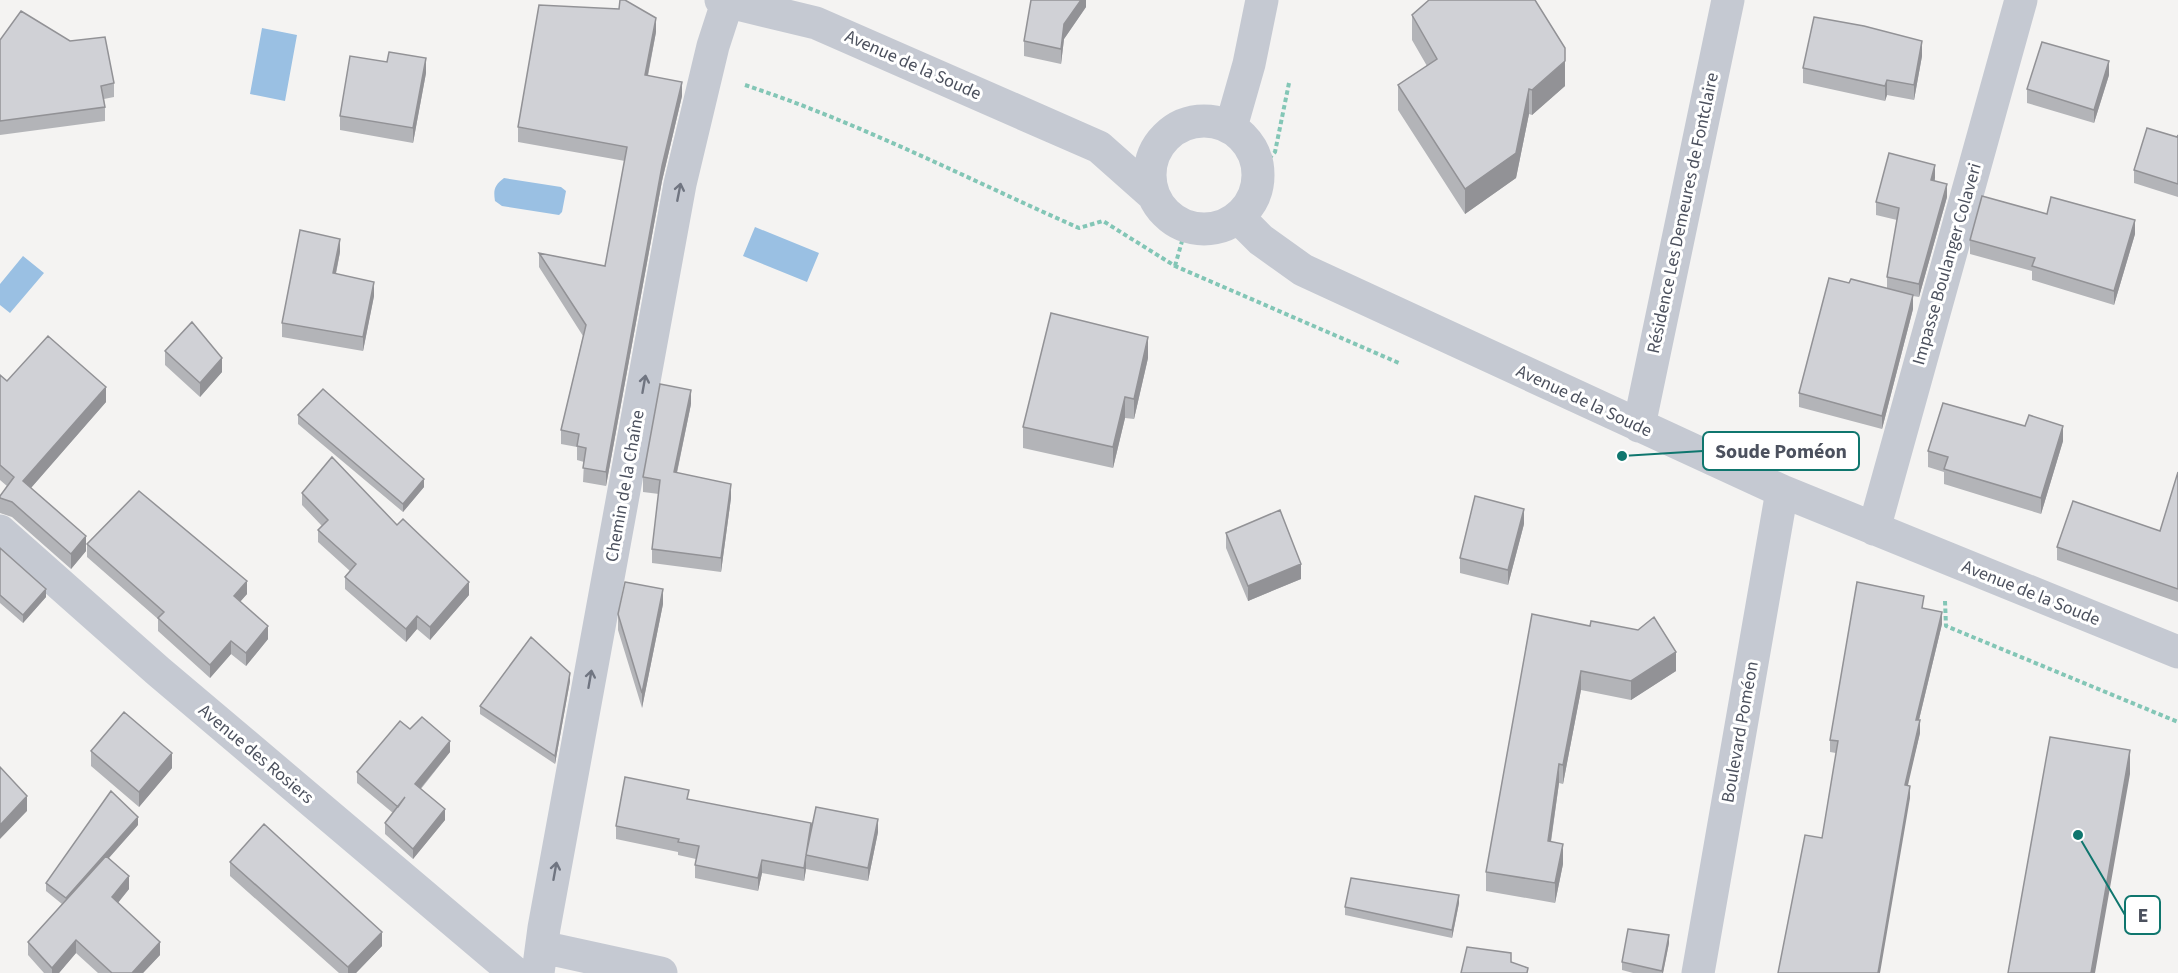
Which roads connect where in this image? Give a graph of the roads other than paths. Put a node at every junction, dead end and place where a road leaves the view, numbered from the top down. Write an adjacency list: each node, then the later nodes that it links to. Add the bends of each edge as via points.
1 (1262, 0): 5 (street)
2 (1728, 0): 10 (street, Résidence Les Demeures de Fontclaire)
3 (2021, 0): 12 (street, Impasse Boulanger Colaveri)
4 (724, 1): 7 (street, Avenue de la Soude, via 816,23); 15 (street, Chemin de la Chaîne, one-way to 4, via 680,184)
5 (1231, 127): 6 (street, via 1207,121 1182,124); 9 (street, via 1250,145 1259,170 1255,196)
6 (1162, 140): 7 (street); 8 (street, via 1149,166)
7 (1100, 147): 8 (street, Avenue de la Soude)
8 (1152, 194): 9 (street, via 1172,220 1186,227 1204,230)
9 (1239, 218): 10 (street, Avenue de la Soude, via 1261,240 1304,270)
10 (1639, 426): 11 (street, Avenue de la Soude)
11 (1782, 491): 12 (street, Avenue de la Soude); 18 (street, Boulevard Poméon)
12 (1874, 529): 14 (street, Avenue de la Soude)
13 (0, 531): 16 (street, Avenue des Rosiers, via 158,671)
14 (2178, 652)
15 (540, 960): 17 (street)
16 (515, 973)
17 (661, 973)
18 (1698, 973)

